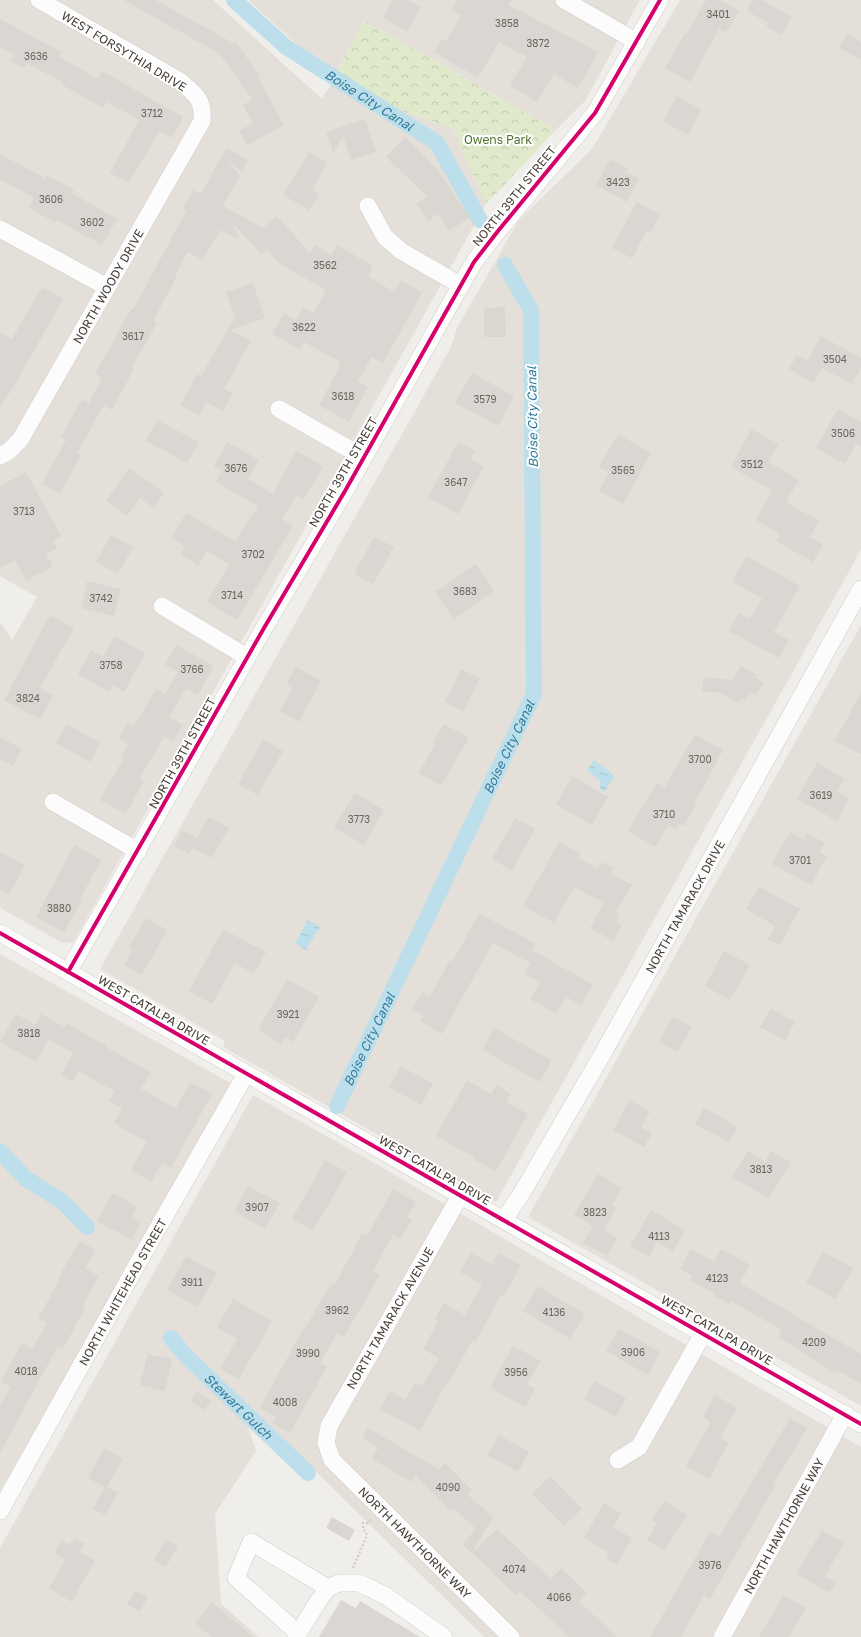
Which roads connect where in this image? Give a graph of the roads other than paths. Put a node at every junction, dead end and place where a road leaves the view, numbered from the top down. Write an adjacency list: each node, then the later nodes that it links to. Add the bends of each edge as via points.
1 (39, 0): 5 (street, WEST FORSYTHIA DRIVE, via 180,81 194,94)
2 (564, 0): 4 (street)
3 (660, 0): 4 (street, NORTH 39TH STREET)
4 (637, 42): 8 (street, NORTH 39TH STREET, via 595,113 498,231)
5 (203, 108): 9 (street, NORTH WOODY DRIVE, via 202,120 194,136)
6 (368, 206): 8 (street, via 384,237 395,247)
7 (0, 229): 9 (street)
8 (460, 285): 12 (street, NORTH 39TH STREET)
9 (107, 287): 11 (street, NORTH WOODY DRIVE, via 20,440)
10 (279, 409): 12 (street, NORTH 39TH STREET)
11 (0, 456)
12 (363, 457): 15 (street, NORTH 39TH STREET)
13 (861, 589): 22 (street, NORTH TAMARACK DRIVE, via 602,1055)
14 (162, 606): 15 (street)
15 (247, 658): 17 (street, NORTH 39TH STREET)
16 (53, 802): 17 (street)
17 (138, 851): 19 (street, NORTH 39TH STREET)
18 (0, 933): 19 (street, WEST CATALPA DRIVE)
19 (68, 972): 20 (street, WEST CATALPA DRIVE)
20 (246, 1074): 21 (street, WEST CATALPA DRIVE); 28 (street, NORTH WHITEHEAD STREET)
21 (460, 1196): 22 (street, WEST CATALPA DRIVE); 26 (street, NORTH TAMARACK AVENUE, via 329,1426)
22 (504, 1220): 23 (street, WEST CATALPA DRIVE)
23 (703, 1334): 24 (street, WEST CATALPA DRIVE); 27 (street, via 639,1447)
24 (845, 1414): 25 (street, WEST CATALPA DRIVE); 33 (street, NORTH HAWTHORNE WAY)
25 (861, 1424)
26 (326, 1443): 32 (street, NORTH HAWTHORNE WAY, via 332,1460)
27 (618, 1460)
28 (0, 1511)
29 (328, 1588): 30 (street); 30 (street, via 251,1542 236,1578); 31 (street, via 339,1583 353,1583 386,1596)
30 (297, 1635)
31 (444, 1637)
32 (511, 1637)
33 (722, 1637)

